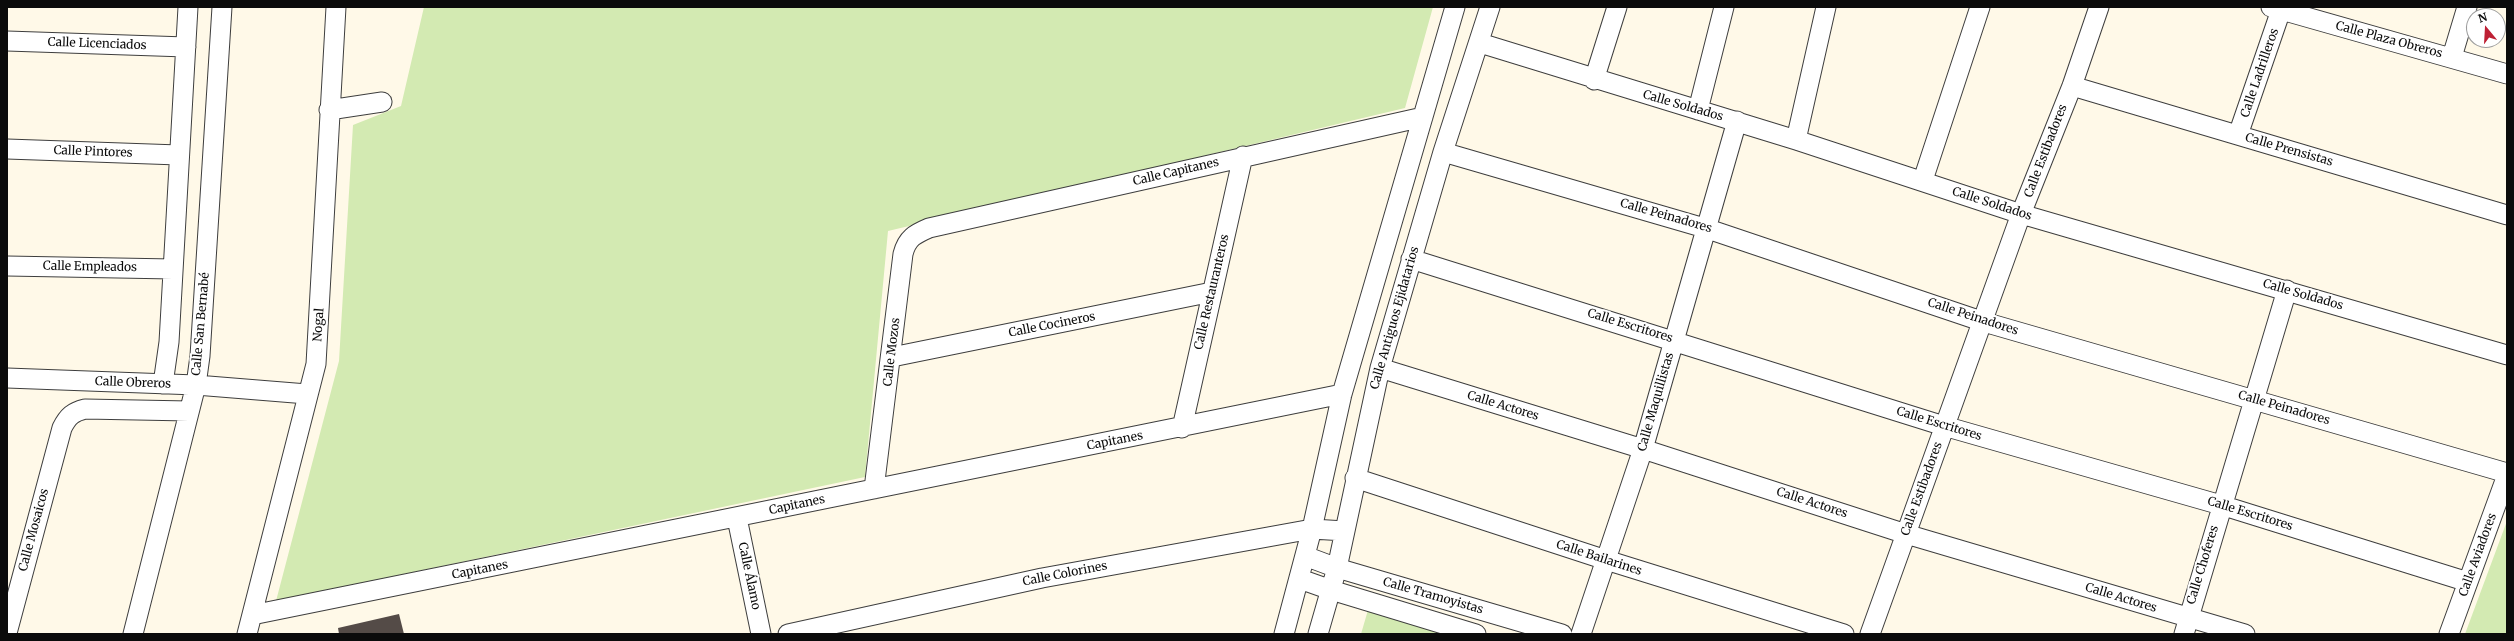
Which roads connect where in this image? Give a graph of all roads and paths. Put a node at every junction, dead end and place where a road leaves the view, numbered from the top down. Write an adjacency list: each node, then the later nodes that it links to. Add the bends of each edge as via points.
1 (188, 7): 15 (street)
2 (222, 7): 48 (street, Calle San Bernabé, via 200,356)
3 (336, 7): 21 (street, Nogal)
4 (1455, 7): 23 (street)
5 (1490, 7): 14 (street, Calle Antiguos Ejidatarios)
6 (1617, 7): 18 (street)
7 (1724, 7): 22 (street)
8 (1826, 7): 26 (street)
9 (1980, 7): 31 (street)
10 (2099, 7): 19 (street, Calle Estibadores)
11 (2467, 7): 16 (street)
12 (2276, 9): 16 (street, Calle Plaza Obreros); 25 (street, Calle Ladrilleros)
13 (7, 41): 15 (street, Calle Licenciados)
14 (1480, 43): 18 (street, Calle Soldados); 28 (street, Calle Antiguos Ejidatarios)
15 (186, 47): 29 (street)
16 (2452, 57): 17 (street, Calle Plaza Obreros)
17 (2507, 74)
18 (1594, 80): 22 (street, Calle Soldados)
19 (2072, 86): 25 (street, Calle Prensistas); 32 (street, Calle Estibadores)
20 (382, 102): 21 (street)
21 (329, 110): 49 (street, Nogal, via 319,334 316,364)
22 (1698, 110): 24 (street, Calle Soldados)
23 (1424, 118): 30 (street, Calle Capitanes); 50 (street)
24 (1737, 121): 26 (street, Calle Soldados); 35 (street, Calle Maquillistas)
25 (2238, 135): 33 (street, Calle Prensistas)
26 (1796, 140): 31 (street, Calle Soldados)
27 (7, 149): 29 (street, Calle Pintores)
28 (1443, 152): 35 (street, Calle Peinadores); 36 (street, Calle Antiguos Ejidatarios)
29 (179, 155): 38 (street)
30 (1243, 156): 34 (street, Calle Capitanes); 40 (street, Calle Restauranteros)
31 (1923, 180): 32 (street, Calle Soldados)
32 (2021, 214): 39 (street, Calle Soldados); 41 (street, Calle Estibadores)
33 (2507, 215)
34 (929, 228): 44 (street, Calle Mozos, via 906,242)
35 (1708, 228): 41 (street, Calle Peinadores); 42 (street, Calle Maquillistas)
36 (1412, 259): 42 (street, Calle Escritores); 45 (street, Calle Antiguos Ejidatarios)
37 (7, 266): 38 (street, Calle Empleados)
38 (173, 269): 47 (street, via 169,342)
39 (2287, 290): 43 (street, Calle Soldados); 51 (street, Calle Choferes)
40 (1212, 292): 44 (street, Calle Cocineros); 54 (street, Calle Restauranteros)
41 (1984, 322): 51 (street, Calle Peinadores); 53 (street, Calle Estibadores)
42 (1674, 340): 53 (street, Calle Escritores); 55 (street, Calle Maquillistas)
43 (2507, 355)
44 (892, 357): 58 (street, Calle Mozos)
45 (1380, 368): 55 (street, Calle Actores); 57 (street, Calle Antiguos Ejidatarios)
46 (7, 378): 47 (street, Calle Obreros)
47 (163, 384): 48 (street, Calle Obreros)
48 (196, 385): 49 (street, Calle Obreros); 52 (street, Calle San Bernabé)
49 (307, 394): 70 (street, Nogal)
50 (1342, 394): 54 (street, Capitanes); 61 (street)
51 (2255, 400): 56 (street, Calle Peinadores); 59 (street, Calle Choferes)
52 (189, 411): 72 (street, Calle Mosaicos, via 85,409 74,412 66,419); 73 (street, Calle San Bernabé)
53 (1944, 426): 59 (street, Calle Escritores); 63 (street, Calle Estibadores)
54 (1182, 428): 58 (street, Capitanes)
55 (1643, 449): 63 (street, Calle Actores); 65 (street, Calle Maquillistas)
56 (2507, 474): 68 (street, Calle Aviadores)
57 (1355, 478): 62 (street, Calle Antiguos Ejidatarios); 65 (street, Calle Bailarines)
58 (874, 489): 60 (street, Capitanes)
59 (2221, 505): 68 (street, Calle Escritores); 71 (street, Calle Choferes)
60 (737, 518): 70 (street, Capitanes); 75 (street, Calle Álamo)
61 (1312, 529): 62 (street, Calle Colorines); 64 (street); 76 (street, Calle Colorines, via 1042,578)
62 (1345, 531): 66 (street, Calle Antiguos Ejidatarios)
63 (1906, 534): 71 (street, Calle Actores); 83 (street, Calle Estibadores)
64 (1305, 556): 66 (street, Calle Tramoyistas); 67 (street)
65 (1606, 560): 81 (street, Calle Maquillistas); 82 (street, Calle Bailarines)
66 (1337, 568): 69 (street, Calle Antiguos Ejidatarios); 80 (street, Calle Tramoyistas)
67 (1300, 578): 69 (street, Calle Tramoyistas); 77 (street)
68 (2468, 582): 85 (street, Calle Aviadores)
69 (1331, 590): 78 (street, Calle Antiguos Ejidatarios); 79 (street, Calle Tramoyistas)
70 (252, 615): 74 (street, Nogal)
71 (2186, 626): 84 (street, Calle Actores)
72 (7, 633)
73 (133, 634)
74 (247, 634)
75 (761, 634)
76 (788, 634)
77 (1284, 634)
78 (1318, 634)
79 (1476, 634)
80 (1562, 634)
81 (1581, 634)
82 (1844, 634)
83 (1870, 634)
84 (2245, 634)
85 (2449, 634)

